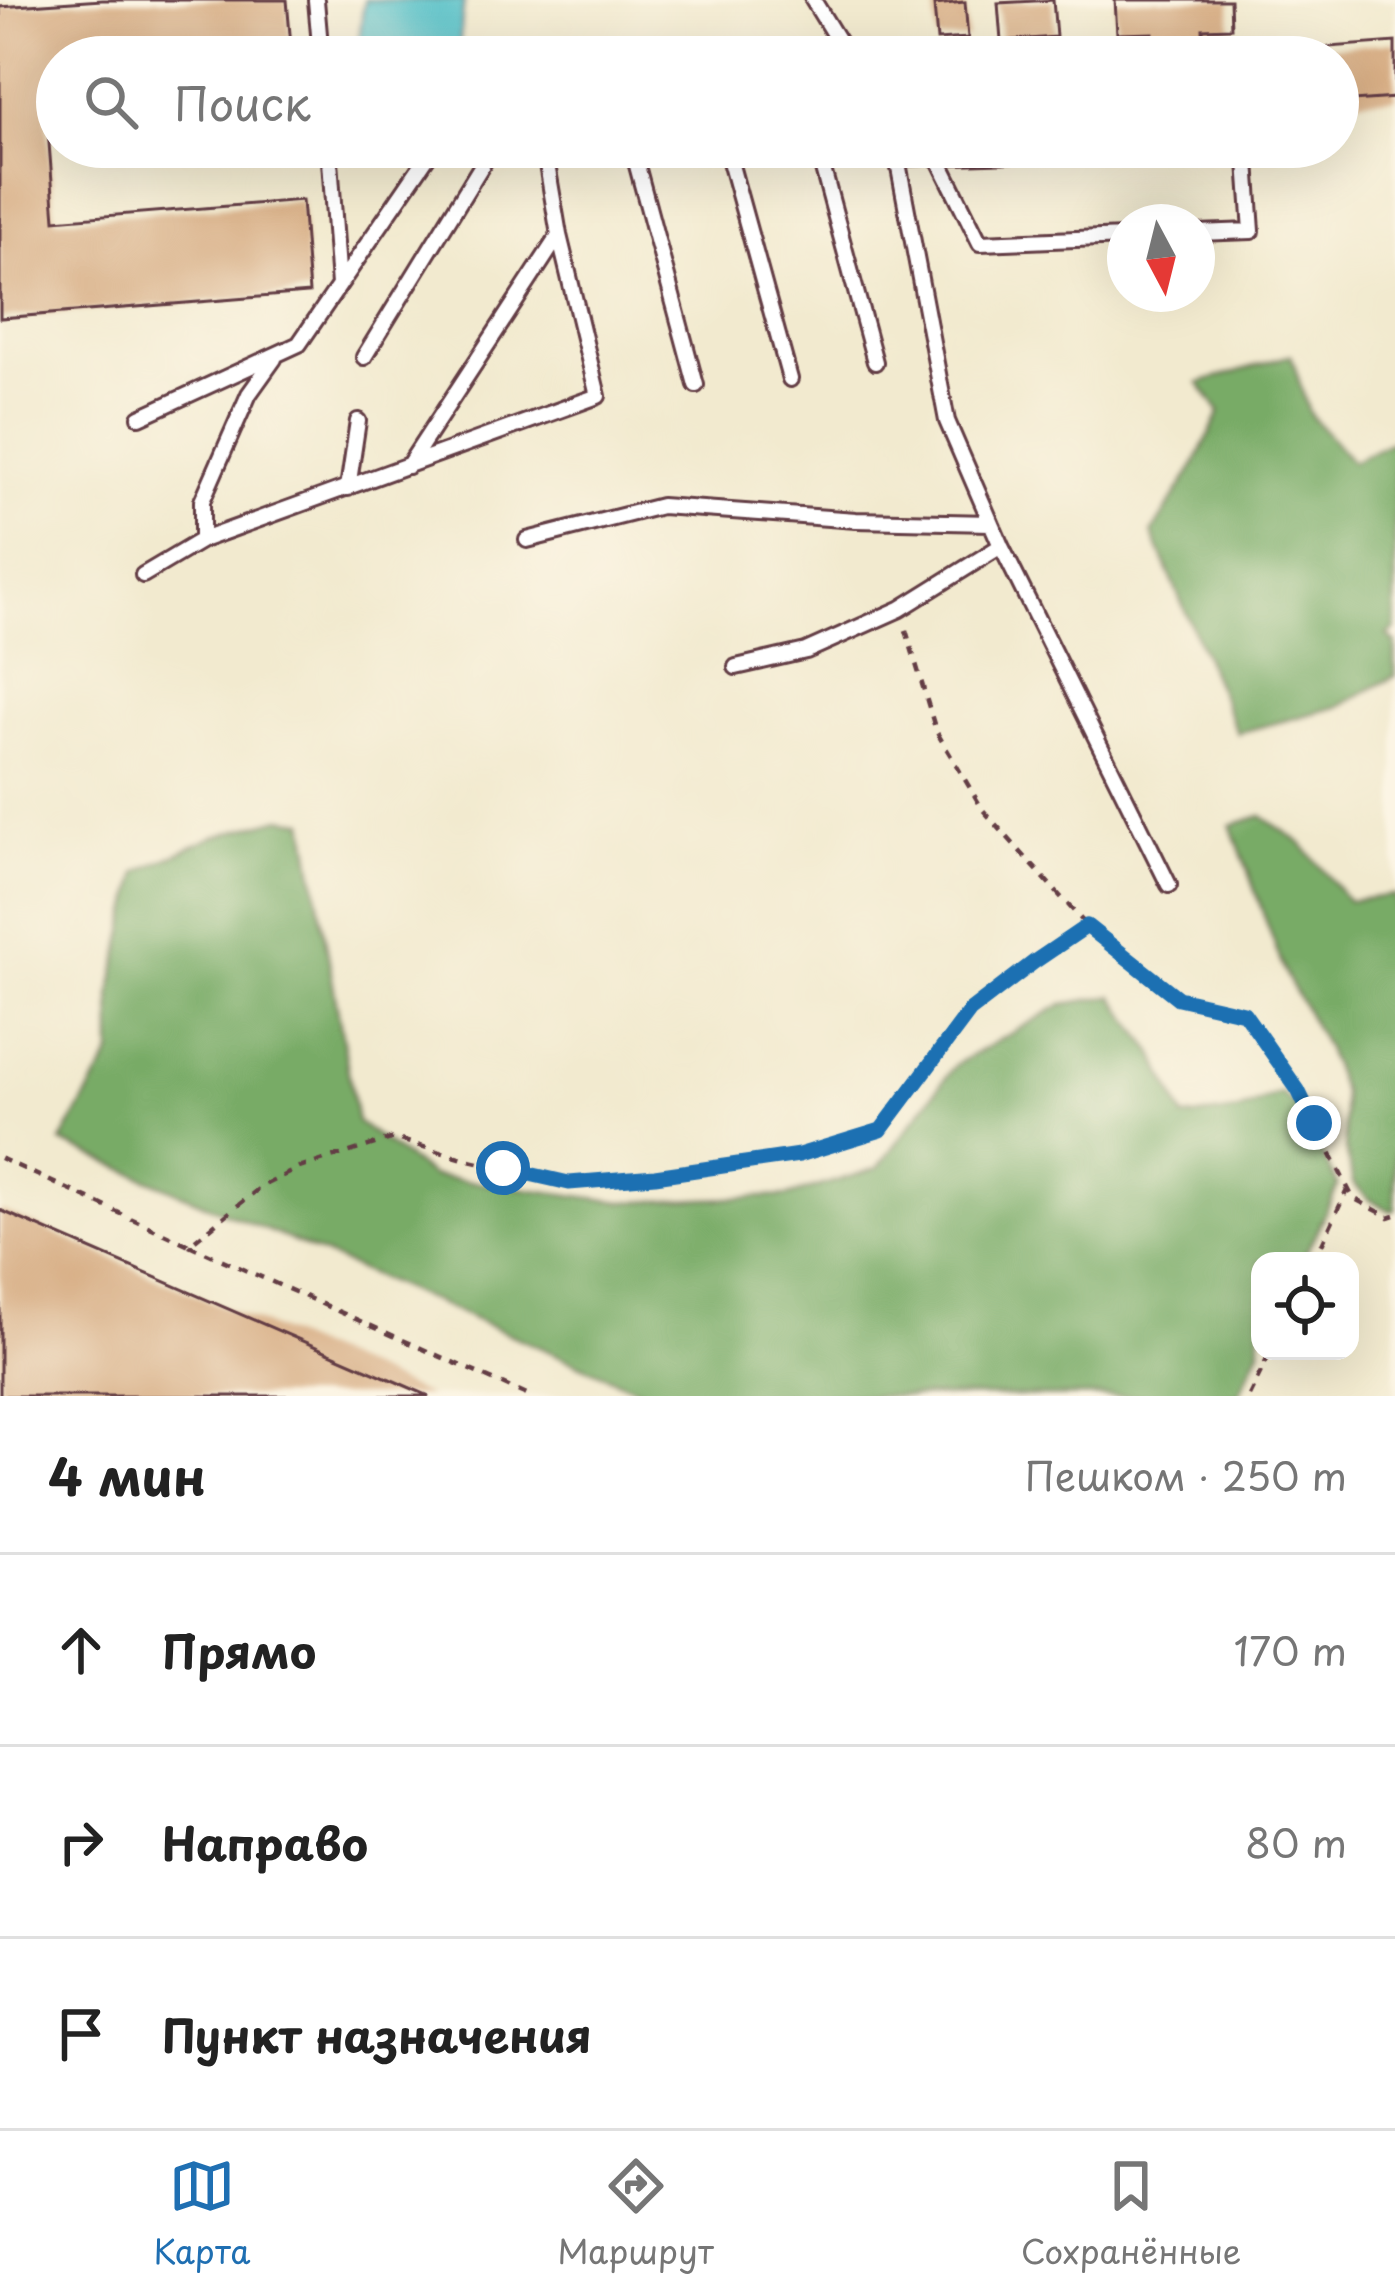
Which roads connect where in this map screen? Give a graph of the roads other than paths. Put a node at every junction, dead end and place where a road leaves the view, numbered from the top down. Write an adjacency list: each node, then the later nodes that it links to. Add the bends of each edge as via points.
1 (316, 0): 3 (lane)
2 (813, 0): 4 (lane)
3 (319, 36)
4 (835, 36)
5 (330, 168): 18 (lane)
6 (420, 168): 18 (lane)
7 (481, 168): 20 (lane)
8 (548, 168): 16 (lane)
9 (638, 168): 23 (lane)
10 (732, 168): 22 (lane)
11 (823, 168): 21 (lane)
12 (899, 168): 28 (lane, via 947,422)
13 (943, 168): 17 (lane, via 980,243)
14 (1248, 168): 15 (lane, via 1252,231)
15 (1215, 232)
16 (559, 236): 26 (lane); 26 (lane, via 598,397)
17 (1107, 238)
18 (339, 286): 19 (lane, via 299,344)
19 (277, 355): 24 (lane); 29 (lane, via 249,394 202,501)
20 (364, 357)
21 (875, 362)
22 (790, 379)
23 (696, 386)
24 (140, 416)
25 (358, 421): 27 (lane)
26 (407, 466): 27 (lane)
27 (348, 488): 29 (lane)
28 (991, 523): 30 (lane, via 662,506); 31 (lane)
29 (202, 540): 32 (lane)
30 (527, 540)
31 (1001, 545): 33 (lane, via 900,609 806,651); 34 (lane)
32 (143, 575)
33 (736, 667)
34 (1169, 885)

